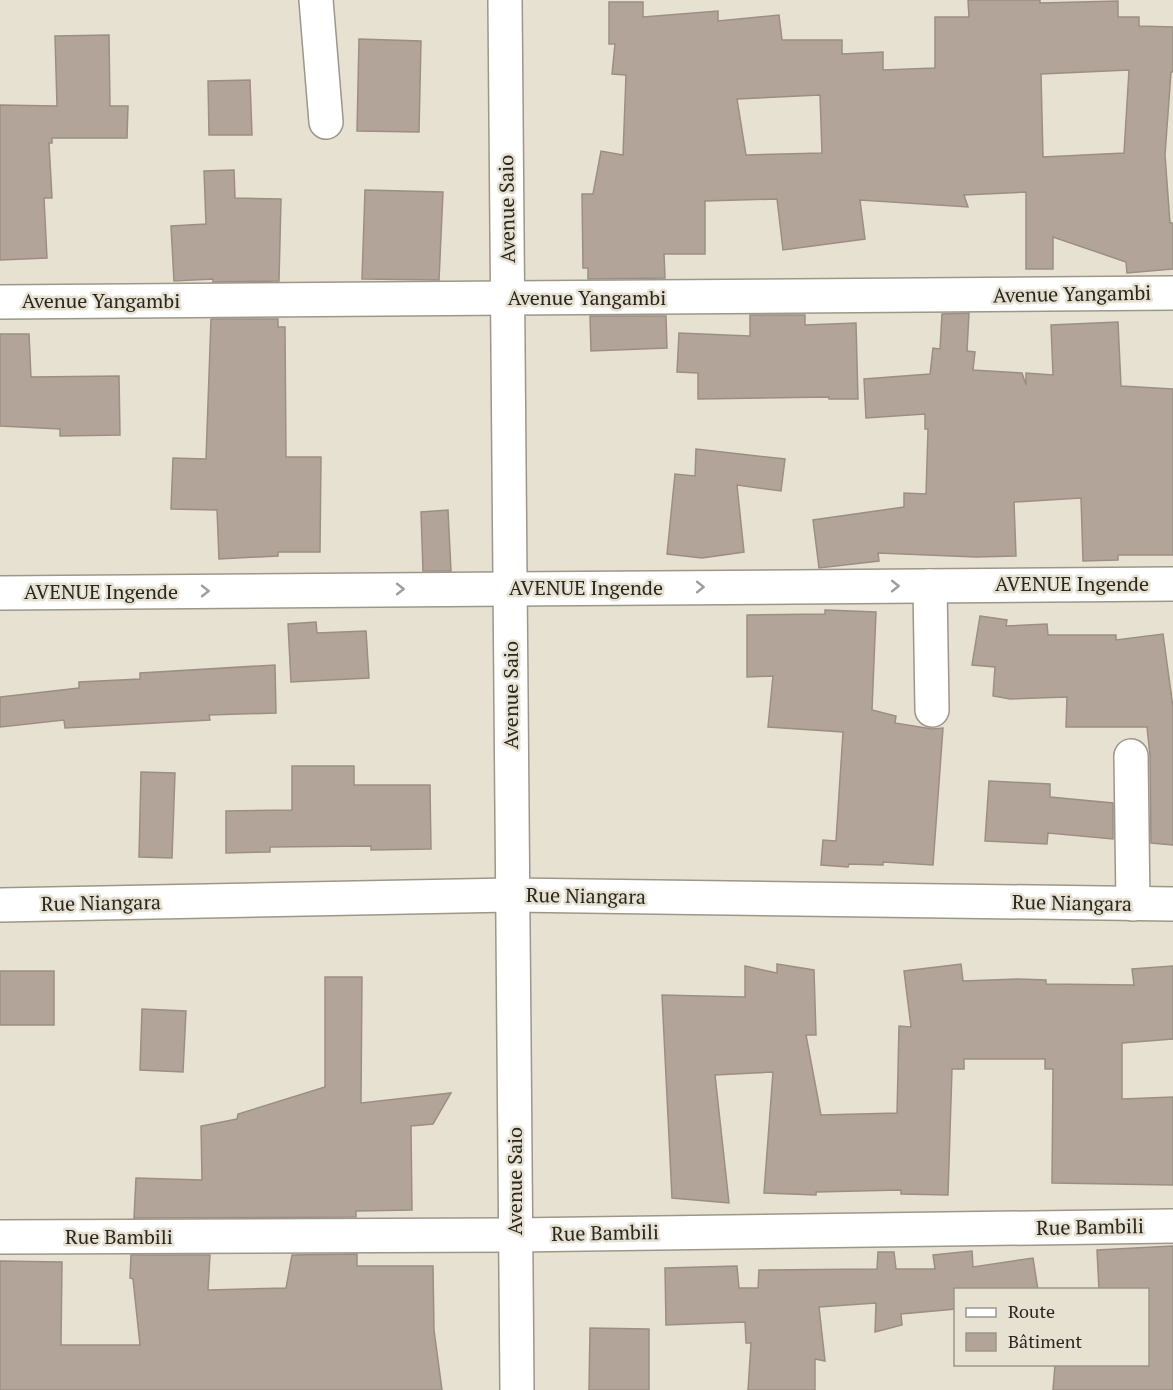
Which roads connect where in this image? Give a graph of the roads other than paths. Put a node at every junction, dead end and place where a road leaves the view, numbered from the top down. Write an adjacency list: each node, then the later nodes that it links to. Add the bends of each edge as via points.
1 (316, 0): 3 (street)
2 (505, 0): 5 (street, Avenue Saio)
3 (326, 122)
4 (1173, 293): 5 (street, Avenue Yangambi)
5 (508, 298): 6 (street, Avenue Yangambi); 9 (street, Avenue Saio)
6 (0, 302)
7 (1173, 584): 8 (street, AVENUE Ingende)
8 (930, 586): 9 (street, AVENUE Ingende, one-way to 8); 11 (street)
9 (510, 589): 10 (street, AVENUE Ingende, one-way to 9); 13 (street, Avenue Saio)
10 (0, 593)
11 (932, 710)
12 (1131, 756): 14 (street)
13 (513, 895): 14 (street, Rue Niangara); 16 (street, Rue Niangara); 18 (street, Avenue Saio)
14 (1133, 904): 15 (street, Rue Niangara)
15 (1173, 904)
16 (0, 905)
17 (1173, 1226): 18 (street, Rue Bambili)
18 (515, 1235): 19 (street, Rue Bambili); 20 (street, Avenue Saio)
19 (0, 1237)
20 (517, 1390)

